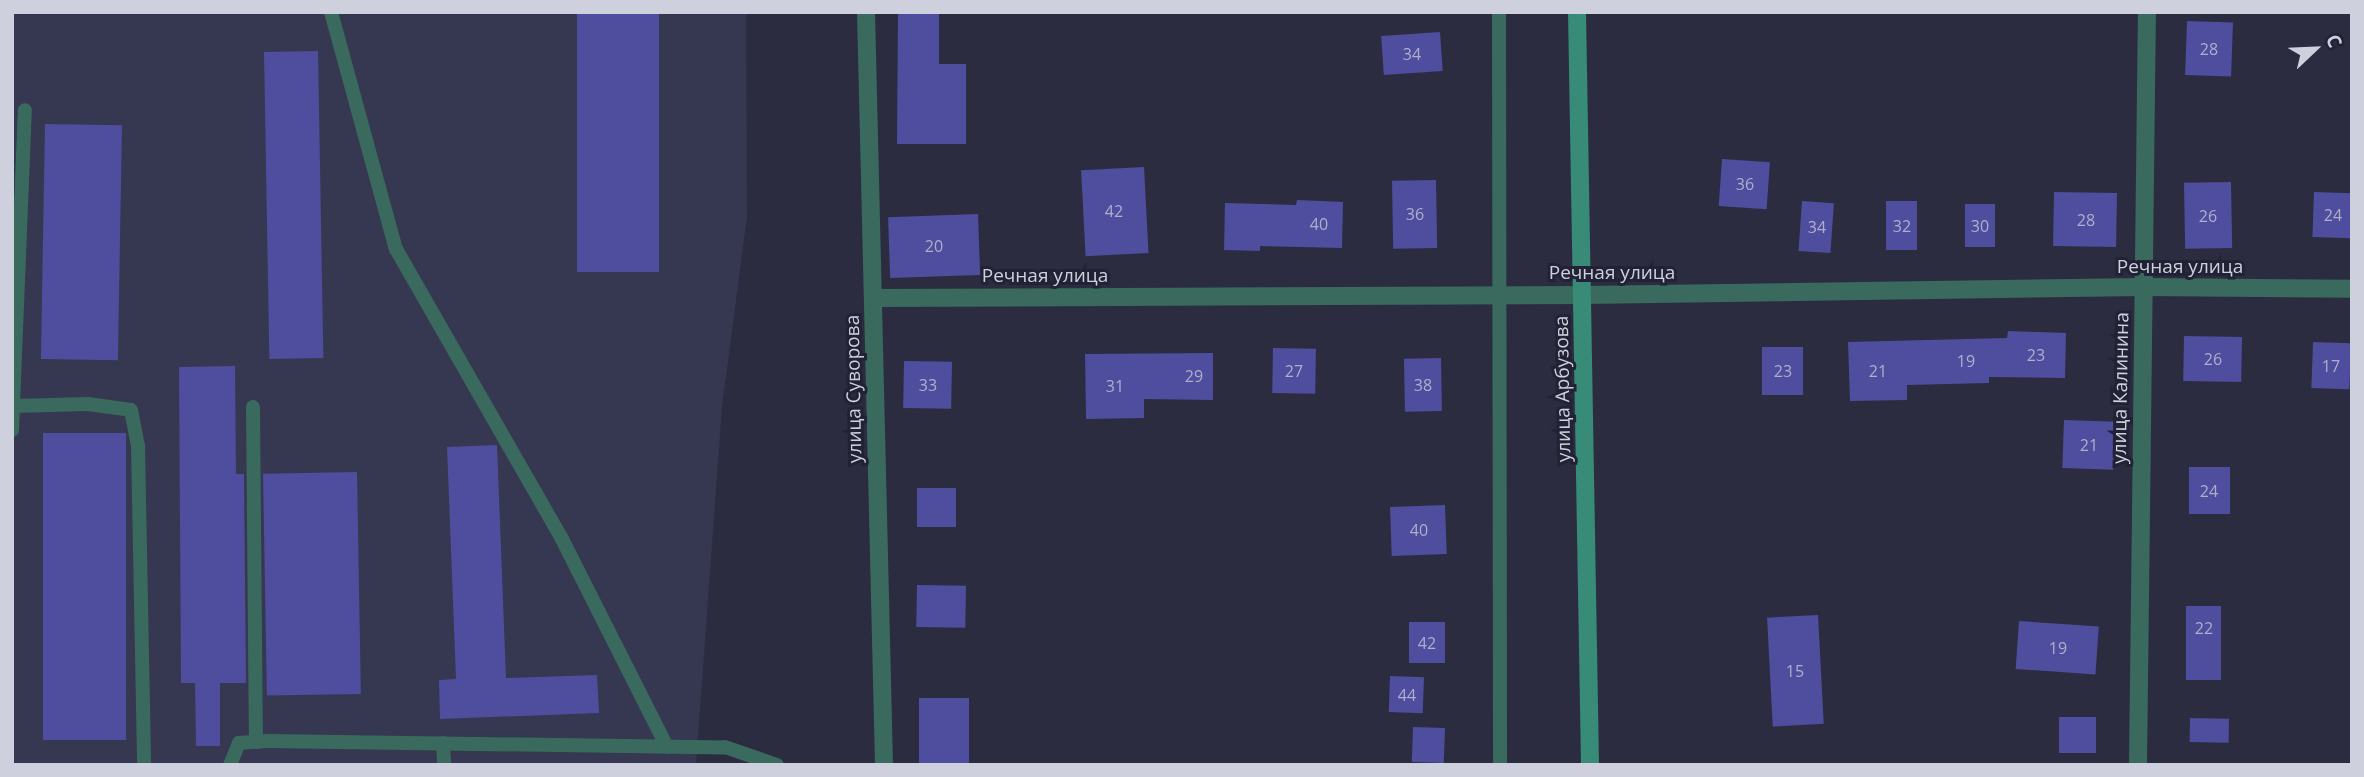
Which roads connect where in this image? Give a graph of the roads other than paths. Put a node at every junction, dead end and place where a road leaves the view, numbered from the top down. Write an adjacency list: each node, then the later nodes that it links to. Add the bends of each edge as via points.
1 (331, 12): 17 (lane, via 396,249 562,539)
2 (866, 12): 11 (street, улица Суворова)
3 (1499, 12): 9 (lane)
4 (1577, 12): 10 (street, улица Арбузова)
5 (2147, 12): 7 (street, улица Калинина)
6 (24, 110): 12 (lane)
7 (2143, 287): 8 (street, Речная улица); 10 (street, Речная улица); 25 (street, улица Калинина)
8 (2352, 289)
9 (1497, 294): 10 (street, Речная улица); 11 (street, Речная улица); 23 (lane)
10 (1583, 295): 24 (street, улица Арбузова)
11 (873, 298): 22 (street, улица Суворова)
12 (14, 405): 14 (lane); 18 (lane, via 89,404 131,410 138,446)
13 (253, 407): 15 (lane)
14 (12, 430)
15 (256, 742): 16 (lane); 19 (lane, via 239,743)
16 (443, 743): 17 (lane); 20 (lane)
17 (667, 747): 21 (lane, via 725,747)
18 (144, 765)
19 (230, 765)
20 (443, 765)
21 (777, 765)
22 (884, 765)
23 (1500, 765)
24 (1590, 765)
25 (2138, 765)

